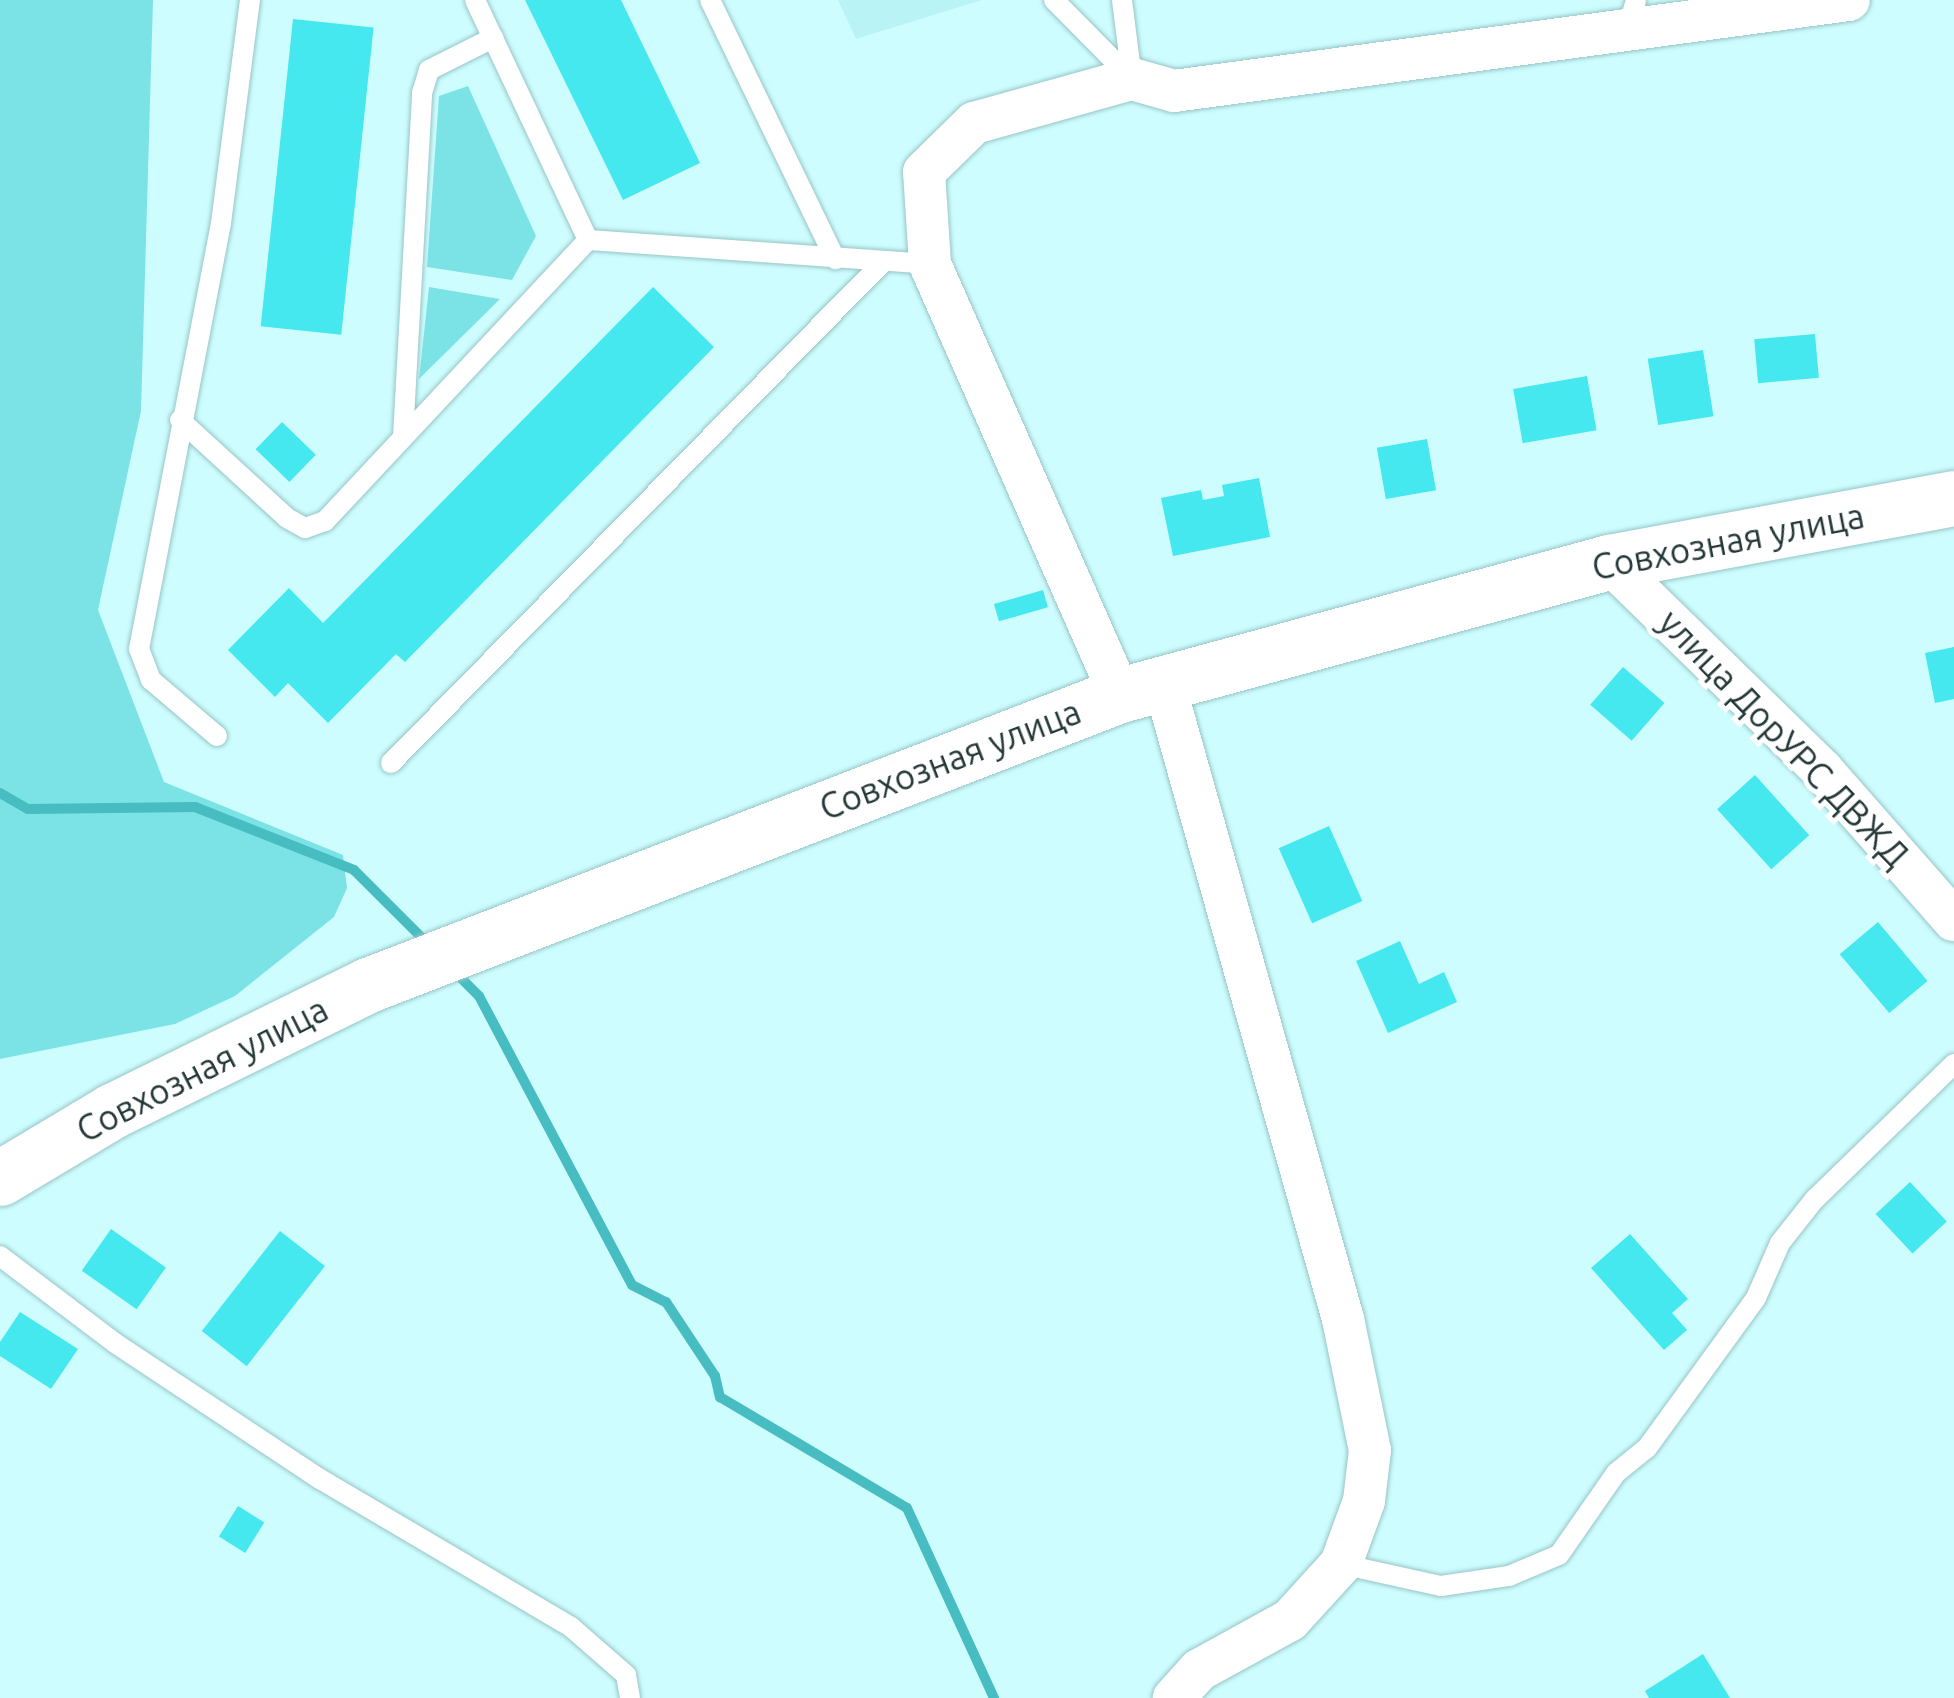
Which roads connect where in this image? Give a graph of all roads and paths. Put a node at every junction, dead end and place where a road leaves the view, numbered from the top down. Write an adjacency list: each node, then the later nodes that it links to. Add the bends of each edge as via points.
1 (250, 0): 14 (lane, via 220,223)
2 (475, 0): 8 (lane)
3 (710, 0): 11 (lane)
4 (1054, 0): 9 (lane)
5 (1122, 0): 9 (lane)
6 (1850, 0): 7 (street)
7 (1631, 15): 9 (street, via 1174,91)
8 (493, 38): 10 (lane); 15 (lane, via 428,70 422,93)
9 (1132, 79): 12 (street, via 974,123 924,172)
10 (588, 240): 11 (lane); 15 (lane)
11 (835, 259): 13 (lane)
12 (930, 264): 13 (lane); 18 (street)
13 (880, 265): 20 (lane)
14 (180, 420): 15 (lane, via 305,528 326,521); 19 (lane, via 139,648 151,680)
15 (403, 436)
16 (1954, 498): 17 (main road, Совхозная улица)
17 (1609, 562): 18 (main road, Совхозная улица); 21 (street, улица ДорУРС ДВЖД, via 1822,770)
18 (1142, 689): 23 (main road, Совхозная улица, via 368,986 112,1111); 25 (street, via 1342,1319 1366,1431 1364,1501)
19 (217, 736)
20 (392, 763)
21 (1954, 920)
22 (1954, 1064): 25 (lane, via 1814,1200 1780,1244 1756,1298 1647,1448 1616,1473 1560,1555 1509,1576 1441,1586)
23 (0, 1178)
24 (0, 1256): 26 (lane, via 115,1343 320,1479 571,1627 626,1676)
25 (1341, 1564): 27 (street, via 1290,1620 1199,1670)
26 (630, 1698)
27 (1174, 1698)

